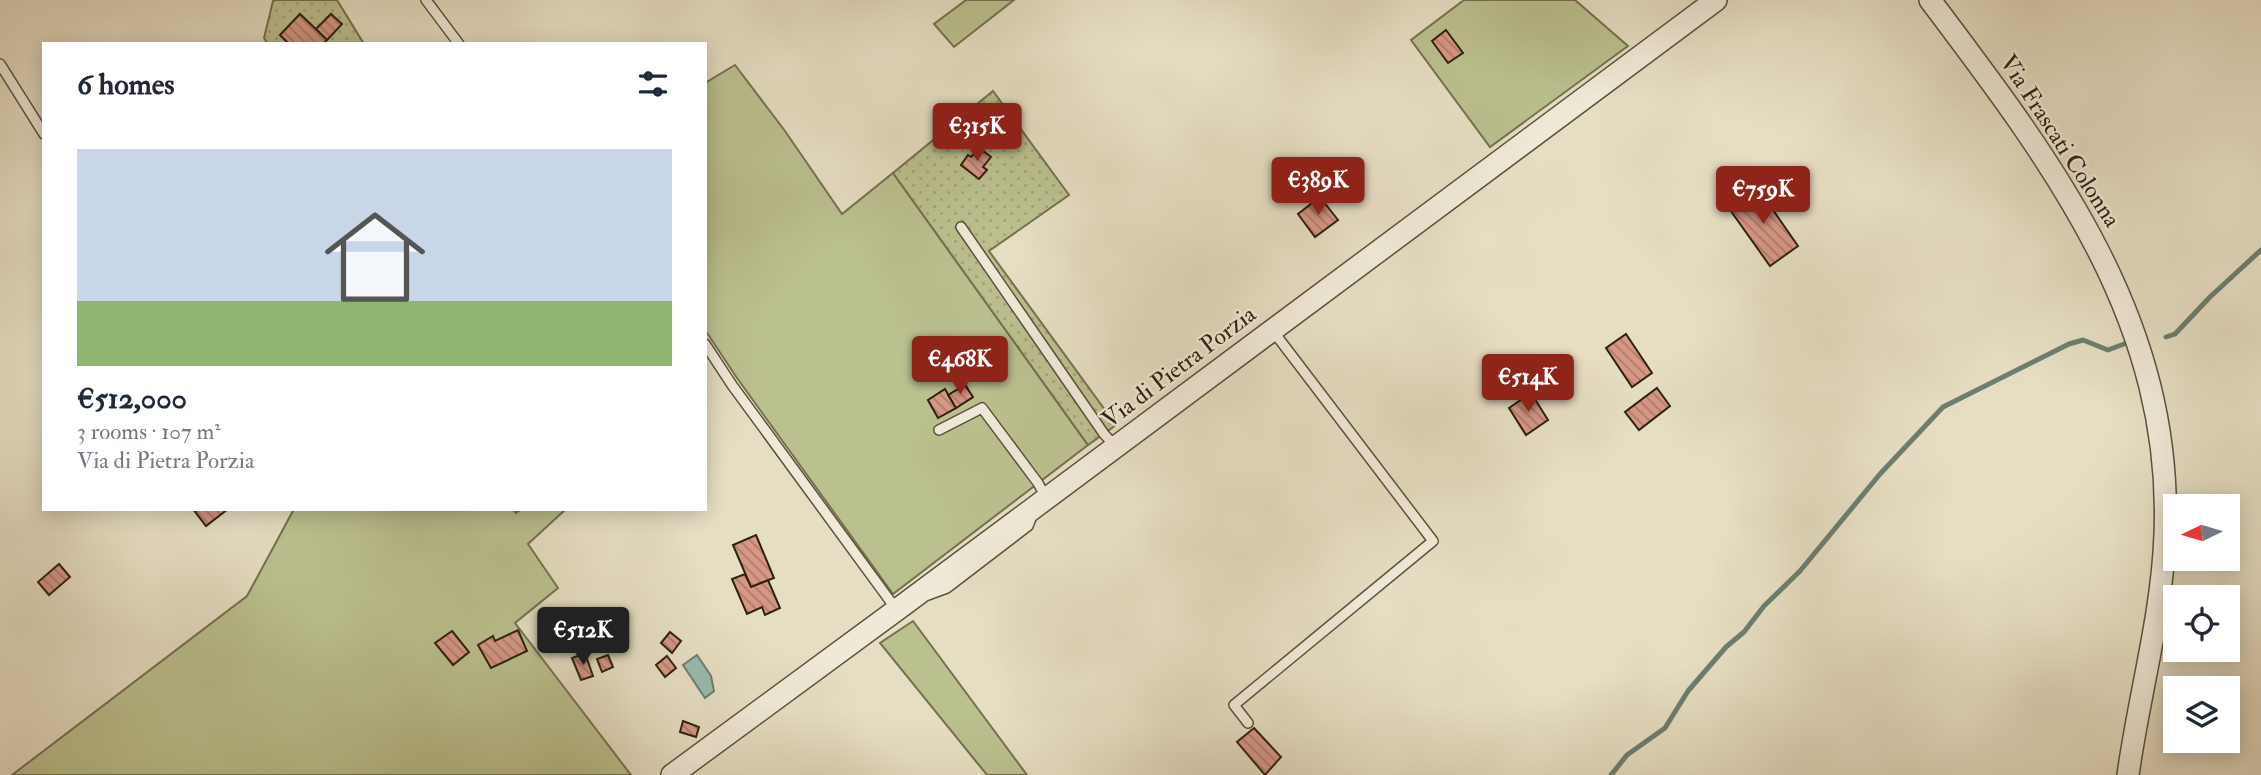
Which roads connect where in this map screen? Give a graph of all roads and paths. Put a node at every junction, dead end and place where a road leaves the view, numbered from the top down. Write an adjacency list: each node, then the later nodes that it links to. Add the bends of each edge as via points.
1 (426, 0): 4 (lane)
2 (1716, 0): 8 (street, Via di Pietra Porzia)
3 (1930, 0): 16 (street, Via Frascati Colonna, via 2076,207 2119,294 2149,385 2163,464 2165,537)
4 (458, 42)
5 (0, 64): 6 (lane)
6 (42, 131)
7 (961, 227): 11 (lane)
8 (1273, 331): 11 (street, Via di Pietra Porzia); 14 (lane, via 1433,541 1234,705)
9 (707, 347): 13 (lane)
10 (939, 430): 12 (lane, via 982,408 1038,483)
11 (1116, 447): 12 (street, Via di Pietra Porzia)
12 (1041, 503): 13 (street, Via di Pietra Porzia)
13 (902, 607): 15 (street, Via di Pietra Porzia)
14 (1248, 723)
15 (672, 775)
16 (2128, 775)

